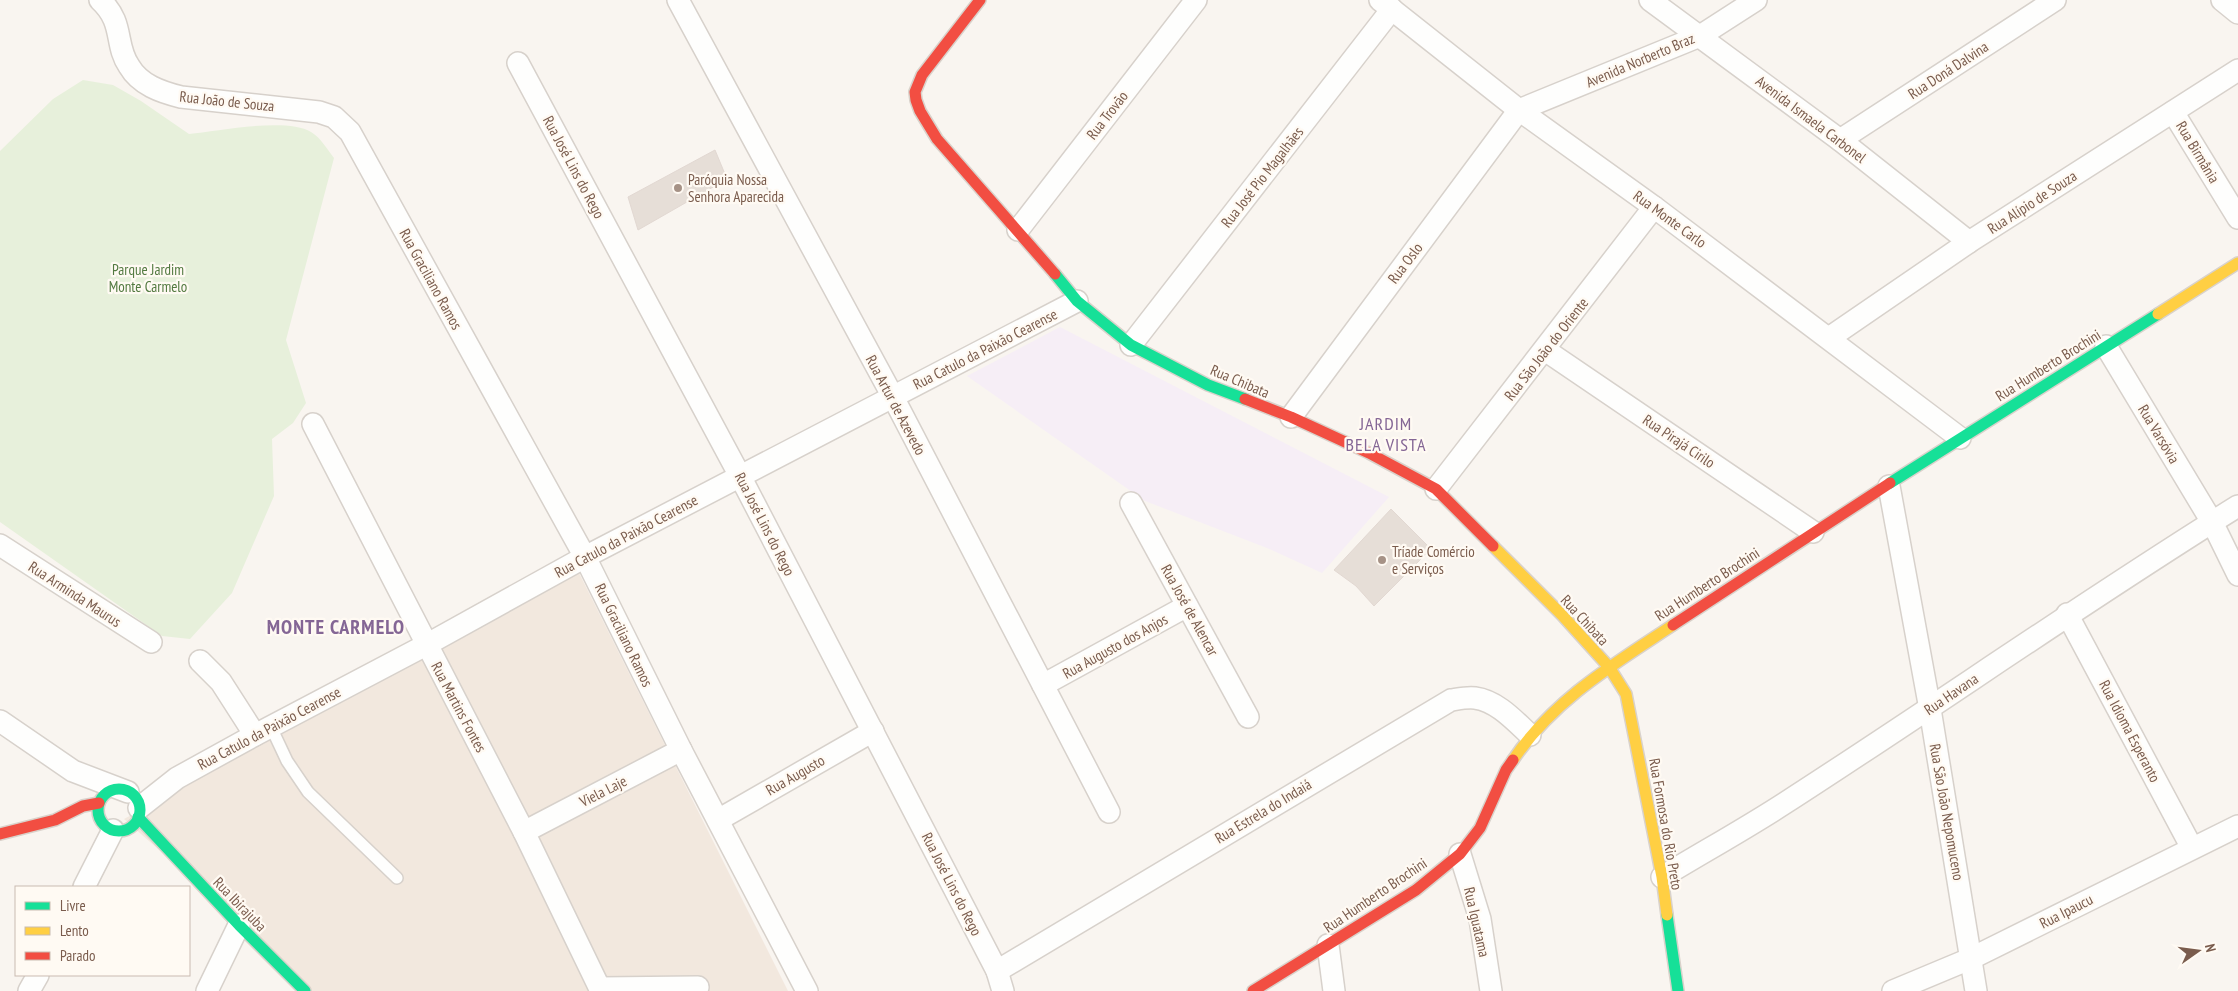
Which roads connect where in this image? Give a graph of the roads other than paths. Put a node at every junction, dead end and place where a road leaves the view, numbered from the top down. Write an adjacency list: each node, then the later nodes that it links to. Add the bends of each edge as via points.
1 (100, 0): 17 (street, Rua João de Souza, via 117,24 128,66 149,86 181,97 319,112 334,117 350,132)
2 (678, 0): 28 (street, Rua Artur de Azevedo)
3 (980, 0): 20 (street, Rua Chibata, via 922,75 915,92 916,100 936,139)
4 (1196, 0): 20 (street, Rua Trovão)
5 (1650, 0): 11 (street, Avenida Ismaela Carbonel)
6 (1756, 0): 11 (street, Avenida Norberto Braz)
7 (2056, 0): 16 (street, Rua Doná Dalvina)
8 (2222, 0): 10 (street)
9 (1386, 5): 14 (street, Rua Monte Carlo); 25 (street, Rua José Pio Magalhães)
10 (2238, 13)
11 (1700, 36): 14 (street, Avenida Norberto Braz); 16 (street, Avenida Ismaela Carbonel)
12 (518, 63): 32 (street, Rua José Lins do Rego)
13 (2238, 70): 15 (street, Rua Alípio de Souza)
14 (1519, 110): 18 (street, Rua Monte Carlo); 29 (street, Rua Oslo)
15 (2173, 112): 19 (street, Rua Birmânia); 21 (street, Rua Alípio de Souza)
16 (1840, 140): 21 (street, Avenida Ismaela Carbonel)
17 (361, 152): 40 (street, Rua Graciliano Ramos)
18 (1654, 207): 24 (street, Rua Monte Carlo); 27 (street, Rua São João do Oriente)
19 (2238, 218)
20 (1018, 230): 23 (street, Rua Chibata)
21 (1970, 242): 24 (street, Rua Alípio de Souza)
22 (2238, 263): 26 (street, Rua Humberto Brochini)
23 (1077, 301): 25 (street, Rua Chibata); 28 (street, Rua Catulo da Paixão Cearense)
24 (1829, 338): 31 (street, Rua Monte Carlo)
25 (1131, 345): 29 (street, Rua Chibata, via 1208,385)
26 (2106, 346): 31 (street, Rua Humberto Brochini); 37 (street, Rua Varsóvia)
27 (1545, 350): 34 (street, Rua São João do Oriente); 38 (street, Rua Pirajá Cirilo)
28 (892, 397): 32 (street, Rua Catulo da Paixão Cearense); 48 (street, Rua Artur de Azevedo)
29 (1290, 417): 34 (street, Rua Chibata)
30 (313, 424): 45 (street, Rua Martins Fontes)
31 (1960, 438): 33 (street, Rua Humberto Brochini)
32 (740, 476): 40 (street, Rua Catulo da Paixão Cearense); 53 (street, Rua José Lins do Rego)
33 (1889, 486): 38 (street, Rua Humberto Brochini); 49 (street, Rua São João Nepomuceno)
34 (1436, 489): 47 (street, Rua Chibata, via 1562,615)
35 (1131, 504): 42 (street, Rua José de Alencar)
36 (2238, 506): 37 (street, Rua Havana)
37 (2212, 522): 41 (street, Rua Varsóvia); 43 (street, Rua Havana)
38 (1813, 532): 47 (street, Rua Humberto Brochini)
39 (0, 545): 44 (street, Rua Arminda Maurus)
40 (585, 557): 45 (street, Rua Catulo da Paixão Cearense); 55 (street, Rua Graciliano Ramos)
41 (2238, 575)
42 (1187, 606): 48 (street, Rua Augusto dos Anjos); 50 (street, Rua José de Alencar)
43 (2067, 614): 49 (street, Rua Havana); 67 (street, Rua Idioma Esperanto)
44 (151, 642)
45 (426, 645): 52 (street, Rua Catulo da Paixão Cearense); 65 (street, Rua Martins Fontes)
46 (200, 661): 52 (street)
47 (1609, 667): 54 (street, Rua Humberto Brochini, via 1564,701); 69 (street, Rua Formosa do Rio Preto, via 1626,694)
48 (1043, 685): 58 (street, Rua Artur de Azevedo)
49 (1930, 709): 69 (street, Rua Havana); 74 (street, Rua São João Nepomuceno)
50 (1248, 717)
51 (0, 721): 56 (street)
52 (263, 731): 59 (street, Rua Catulo da Paixão Cearense, via 177,778); 70 (lane, via 308,792)
53 (872, 731): 61 (street, Rua Augusto); 76 (street, Rua José Lins do Rego)
54 (1530, 735): 68 (street, Rua Humberto Brochini, via 1506,770 1480,828); 76 (street, Rua Estrela do Indaiá, via 1490,702 1473,697 1451,700)
55 (681, 750): 61 (street, Rua Graciliano Ramos); 65 (street, Viela Laje)
56 (73, 771): 57 (street); 59 (street)
57 (99, 802): 59 (street, via 98,812); 59 (street, via 109,792 122,790); 60 (street)
58 (1109, 812)
59 (123, 819): 63 (street, Rua Ibirajuba); 71 (street); 72 (street, Rua Ibirajuba, via 156,836)
60 (55, 820): 62 (street); 66 (street)
61 (718, 820): 82 (street, Rua Graciliano Ramos)
62 (73, 822)
63 (90, 824)
64 (2238, 826): 67 (street, Rua Ipaucu)
65 (524, 832): 78 (street, Rua Martins Fontes)
66 (0, 834)
67 (2192, 848): 74 (street, Rua Ipaucu)
68 (1460, 854): 73 (street, Rua Humberto Brochini, via 1416,890); 85 (street, Rua Iguatama, via 1480,919)
69 (1662, 877): 86 (street, Rua Formosa do Rio Preto)
70 (397, 878)
71 (85, 886)
72 (239, 926): 80 (street); 81 (street, Rua Ibirajuba)
73 (1328, 945): 83 (street, Rua Humberto Brochini); 84 (street)
74 (1972, 958): 87 (street, Rua Ipaucu); 88 (street, Rua São João Nepomuceno)
75 (38, 976): 79 (street)
76 (1000, 981)
77 (698, 987): 78 (street)
78 (601, 990)
79 (30, 991)
80 (208, 991)
81 (305, 991)
82 (807, 991)
83 (1253, 991)
84 (1334, 991)
85 (1491, 991)
86 (1678, 991)
87 (1893, 991)
88 (1976, 991)

